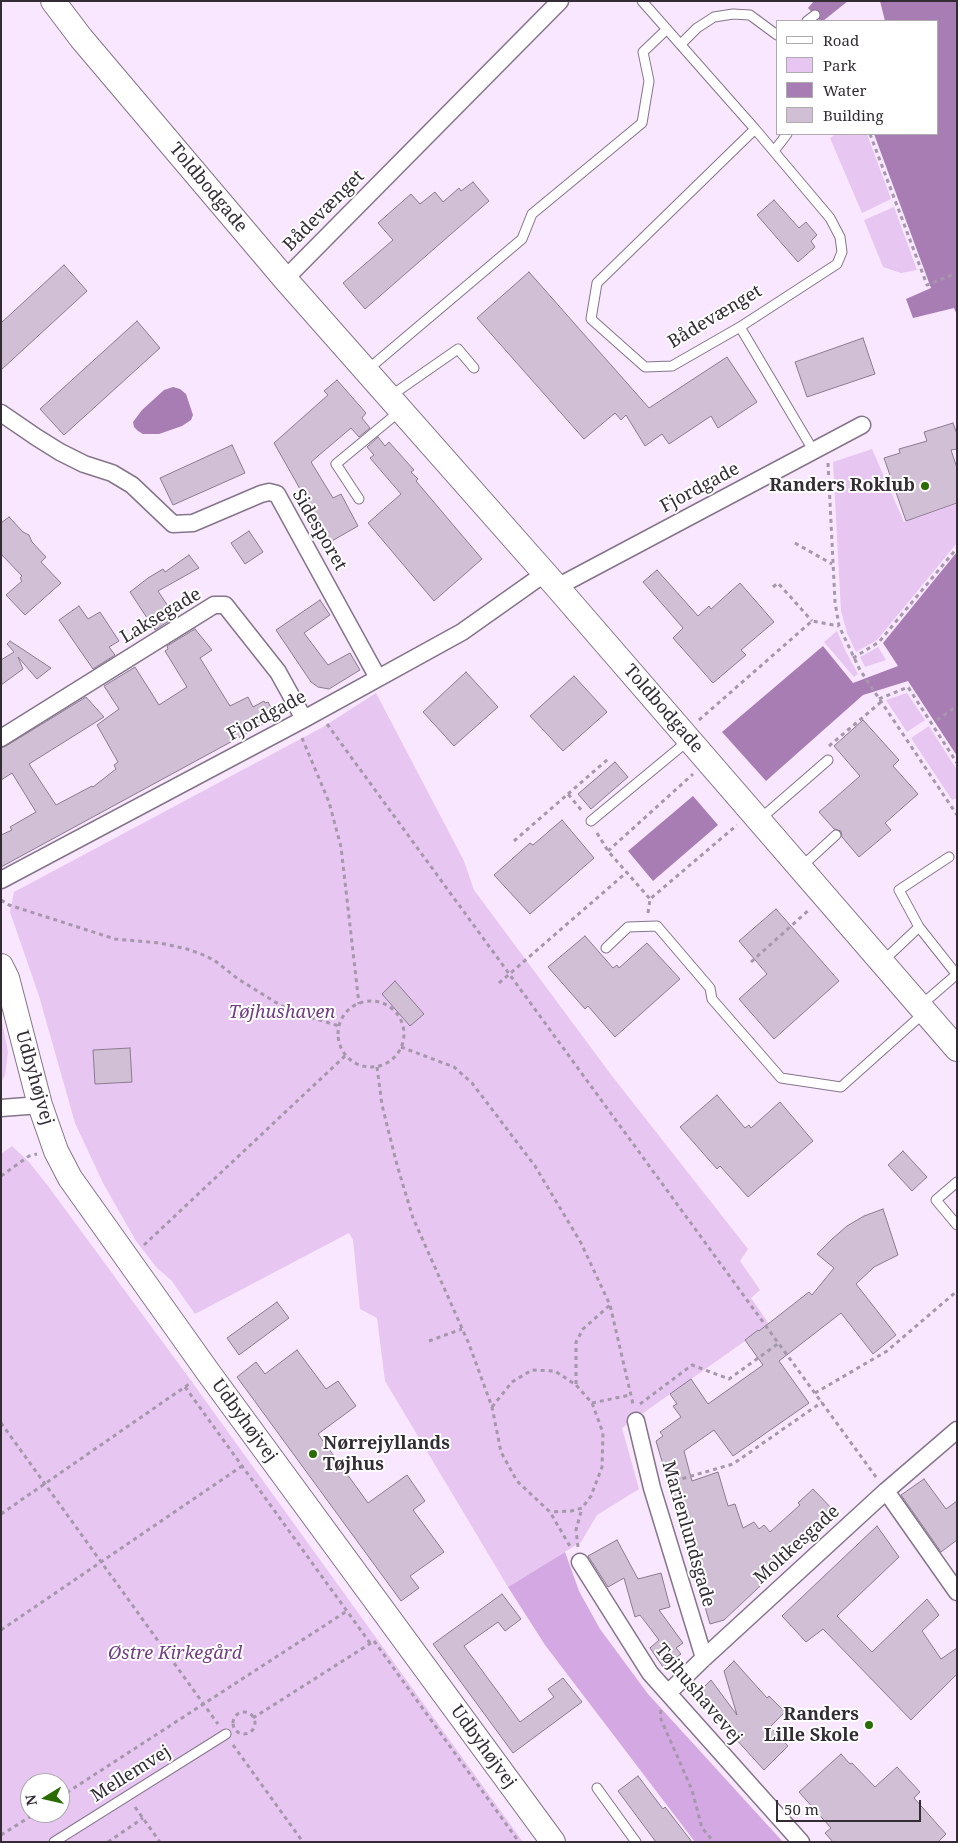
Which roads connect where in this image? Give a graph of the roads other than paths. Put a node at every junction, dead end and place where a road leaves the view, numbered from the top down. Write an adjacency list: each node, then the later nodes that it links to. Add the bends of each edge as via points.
1 (54, 1): 10 (street, Toldbodgade, via 81,38)
2 (560, 1): 10 (street, Bådevænget)
3 (642, 1): 4 (lane, Bådevænget)
4 (667, 29): 6 (lane, Bådevænget); 13 (lane, via 643,52 649,81 642,123 532,214 522,239)
5 (776, 34): 6 (lane, via 750,15 733,14 714,17)
6 (680, 44): 7 (lane, Bådevænget)
7 (756, 129): 9 (lane, Bådevænget); 11 (lane, Bådevænget, via 597,283 591,319 645,367 672,366)
8 (786, 135): 9 (lane)
9 (774, 151): 11 (lane, Bådevænget, via 830,218 840,237 842,252 837,264)
10 (285, 279): 13 (street, Toldbodgade)
11 (740, 328): 17 (lane)
12 (474, 368): 14 (lane, via 458,349)
13 (366, 372): 14 (street, Toldbodgade)
14 (395, 404): 18 (lane, via 336,464); 19 (street, Toldbodgade)
15 (1, 413): 20 (street, Sidesporet, via 60,452 112,473 132,485 173,524 193,523 261,494 277,494)
16 (862, 425): 17 (street, Fjordgade)
17 (818, 448): 19 (street, Fjordgade)
18 (359, 499)
19 (550, 580): 20 (street, Fjordgade); 22 (street, Toldbodgade)
20 (378, 678): 21 (street, Fjordgade)
21 (300, 721): 23 (street, Laksegade, via 278,672 225,605 214,605); 30 (street, Fjordgade)
22 (686, 737): 25 (street, Toldbodgade); 26 (lane)
23 (1, 738)
24 (828, 760): 25 (lane)
25 (755, 816): 29 (street, Toldbodgade)
26 (591, 821)
27 (836, 836): 29 (lane)
28 (949, 857): 31 (lane, via 899,890)
29 (800, 868): 33 (street, Toldbodgade)
30 (1, 880)
31 (919, 927): 33 (lane); 35 (lane)
32 (606, 948): 36 (lane, via 628,927 657,926 710,988 712,999 781,1078 841,1086)
33 (882, 962): 36 (street, Toldbodgade)
34 (3, 975): 38 (street, Udbyhøjvej)
35 (956, 975): 36 (lane)
36 (922, 1009): 37 (street, Toldbodgade)
37 (957, 1049)
38 (40, 1105): 39 (street); 52 (street, Udbyhøjvej, via 56,1151 70,1178 208,1372)
39 (1, 1108)
40 (957, 1182): 41 (lane, via 936,1200)
41 (957, 1225)
42 (636, 1421): 47 (street, Marienlundsgade, via 652,1488)
43 (957, 1430): 44 (street, Moltkesgade)
44 (886, 1491): 46 (street); 47 (street, Moltkesgade)
45 (580, 1562): 48 (street, Tøjhushavevej, via 650,1673)
46 (957, 1592)
47 (704, 1658): 48 (street, Moltkesgade)
48 (668, 1693): 54 (street, Tøjhushavevej)
49 (226, 1734): 51 (lane, Mellemvej)
50 (597, 1788): 53 (lane)
51 (54, 1842)
52 (553, 1842)
53 (636, 1842)
54 (801, 1842)

